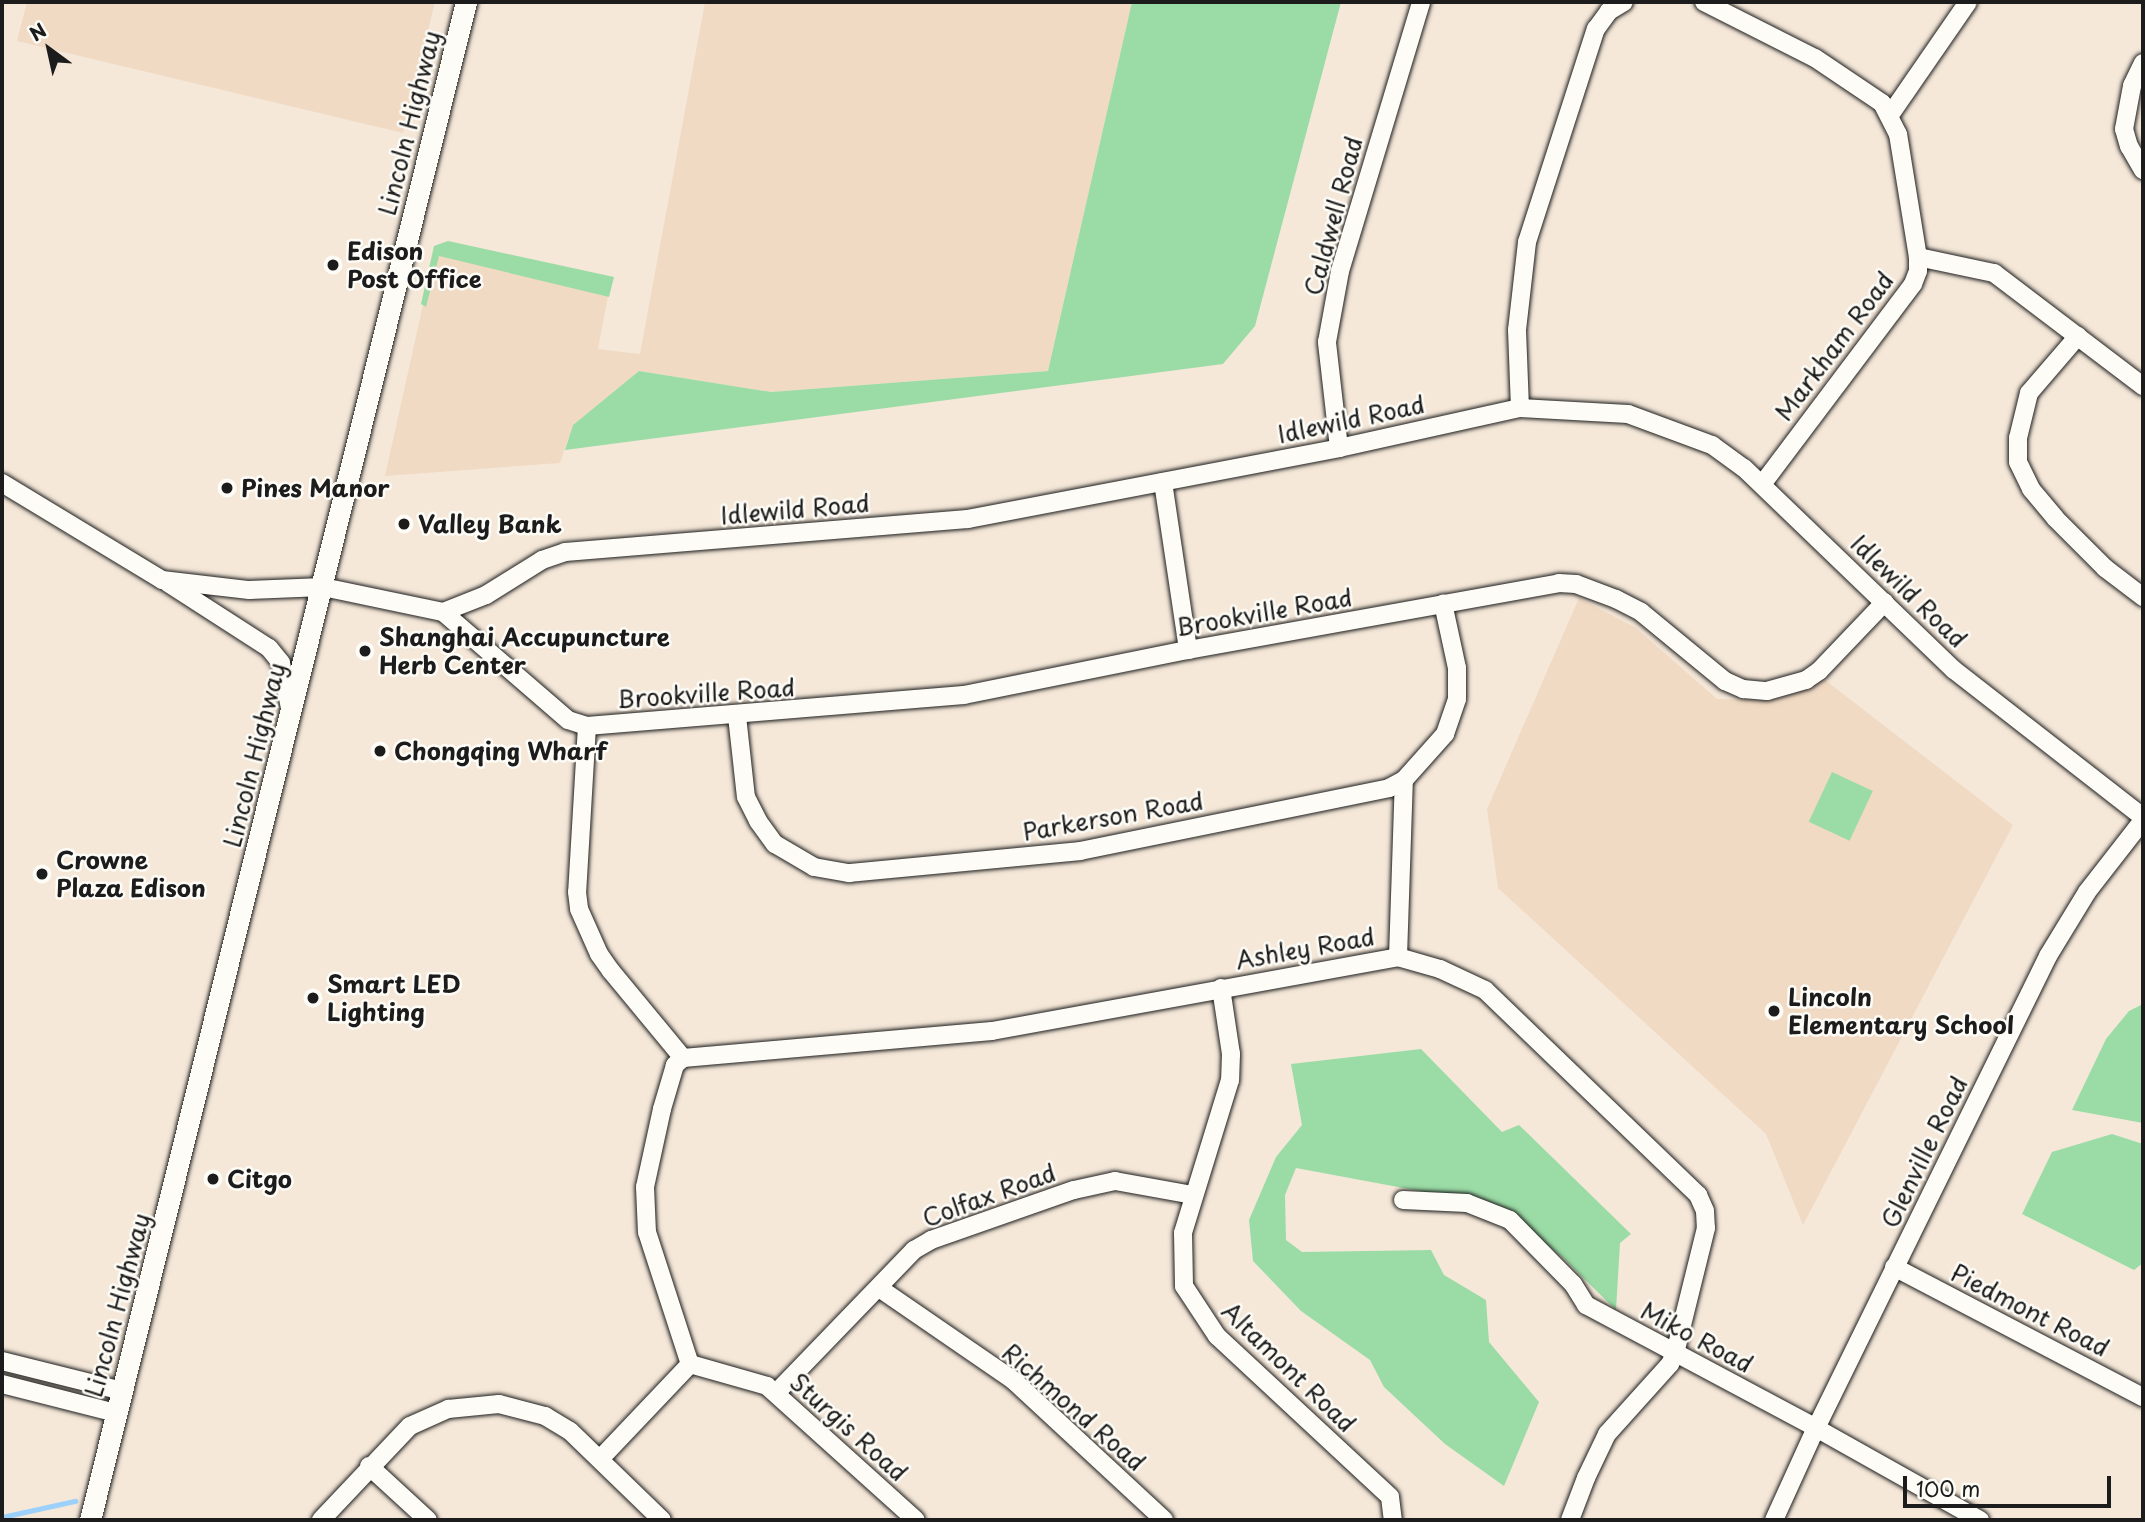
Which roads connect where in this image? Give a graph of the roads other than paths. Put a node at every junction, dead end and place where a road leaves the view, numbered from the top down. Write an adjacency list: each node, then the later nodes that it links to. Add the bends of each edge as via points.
1 (466, 2): 18 (main road, Lincoln Highway)
2 (1421, 2): 13 (street, Caldwell Road, via 1337,283 1327,342)
3 (1624, 2): 12 (street, via 1609,11 1596,29 1527,242 1517,330)
4 (1704, 2): 7 (street, Markham Road, via 1815,58 1882,103)
5 (1968, 2): 7 (street)
6 (2143, 63): 8 (street, via 2132,86 2124,130)
7 (1890, 115): 9 (street, Markham Road, via 1898,134)
8 (2143, 170)
9 (1918, 257): 10 (street, via 1993,273); 15 (street, Markham Road, via 1913,284)
10 (2078, 336): 11 (street); 19 (street, via 2029,393 2018,438 2018,462 2031,489 2054,518 2105,568)
11 (2143, 386)
12 (1520, 408): 13 (street, Idlewild Road); 15 (street, Idlewild Road, via 1628,414 1712,445)
13 (1339, 448): 14 (street, Idlewild Road)
14 (1163, 482): 22 (street, Idlewild Road, via 968,519 565,552 542,560 486,595); 23 (street)
15 (1763, 483): 20 (street, Idlewild Road)
16 (2, 484): 17 (street)
17 (162, 580): 18 (street, via 248,590); 24 (street, via 269,648 281,663)
18 (323, 587): 22 (street); 24 (main road, Lincoln Highway)
19 (2143, 597)
20 (1885, 602): 21 (street, Brookville Road, via 1819,671 1806,680 1767,691 1743,689 1725,681 1641,612 1576,584 1542,584); 28 (street, Idlewild Road, via 1954,670)
21 (1443, 603): 23 (street, Brookville Road); 27 (street, Parkerson Road, via 1457,668 1457,699 1445,734)
22 (443, 612): 26 (street, via 568,720)
23 (1188, 650): 25 (street, Brookville Road, via 964,695)
24 (292, 716): 40 (main road, Lincoln Highway)
25 (737, 716): 26 (street, Brookville Road); 27 (street, Parkerson Road, via 746,797 758,821 775,844 794,858 832,872 1080,851 1389,788)
26 (587, 726): 31 (street, via 579,909 599,954)
27 (1404, 780): 29 (street)
28 (2143, 818): 34 (street, Glenville Road, via 2087,892 2048,956)
29 (1398, 957): 30 (street, Ashley Road); 36 (street, Ashley Road, via 1440,969 1485,990 1698,1195 1706,1228)
30 (1221, 988): 31 (street, Ashley Road, via 992,1031); 32 (street, Altamont Road, via 1231,1054 1230,1080)
31 (682, 1058): 38 (street, via 675,1065 662,1109 645,1186 647,1232)
32 (1193, 1195): 35 (street, Colfax Road, via 1115,1181 1074,1190 931,1240 914,1250); 53 (street, Altamont Road, via 1181,1262 1184,1286 1198,1312 1217,1336 1390,1497)
33 (1403, 1200): 36 (street, Miko Road, via 1467,1203 1510,1220 1573,1284 1586,1306)
34 (1894, 1267): 42 (street, Piedmont Road); 44 (street, Glenville Road)
35 (879, 1288): 41 (street, Colfax Road); 52 (street, Richmond Road, via 1013,1380)
36 (1675, 1353): 44 (street, Miko Road); 54 (street, Ashley Road, via 1607,1434)
37 (2, 1362): 40 (street)
38 (690, 1364): 41 (street, Sturgis Road); 45 (street)
39 (2, 1384): 43 (street)
40 (122, 1391): 43 (main road, Lincoln Highway)
41 (776, 1393): 51 (street, Sturgis Road)
42 (2143, 1396)
43 (116, 1413): 47 (main road, Lincoln Highway)
44 (1816, 1427): 55 (street, Glenville Road); 56 (street, Miko Road)
45 (600, 1459): 46 (street, via 570,1431 545,1416 499,1404 448,1409 411,1426); 50 (street)
46 (369, 1466): 48 (street); 49 (street)
47 (90, 1520)
48 (321, 1520)
49 (428, 1520)
50 (662, 1520)
51 (916, 1520)
52 (1164, 1520)
53 (1393, 1520)
54 (1570, 1520)
55 (1774, 1520)
56 (1980, 1520)

